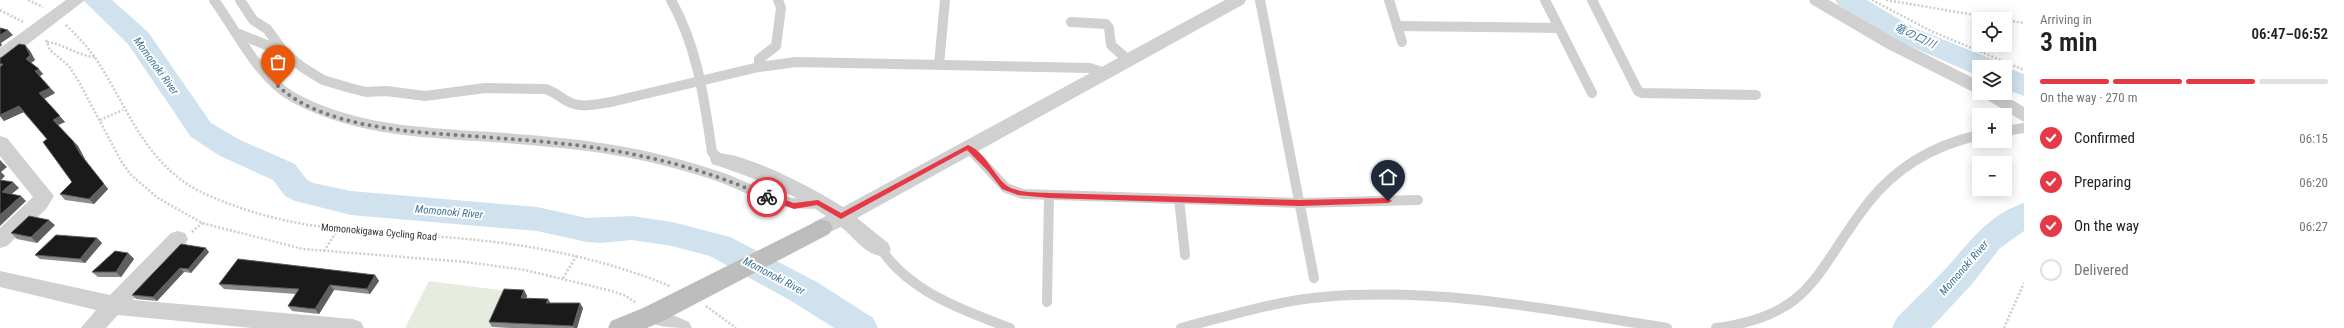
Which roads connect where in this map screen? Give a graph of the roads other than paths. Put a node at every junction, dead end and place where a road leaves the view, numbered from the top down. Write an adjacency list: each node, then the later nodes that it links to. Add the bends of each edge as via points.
1 (77, 0): 19 (street, via 41,32)
2 (214, 0): 16 (lane)
3 (240, 0): 18 (lane, via 253,20 267,28)
4 (670, 0): 24 (lane, via 691,38)
5 (778, 0): 22 (lane, via 781,8 776,46 759,59)
6 (945, 0): 21 (lane)
7 (1238, 0): 20 (street)
8 (1260, 0): 40 (lane)
9 (1389, 0): 14 (lane)
10 (1545, 0): 15 (lane)
11 (1592, 0): 27 (lane, via 1638,90 1642,93)
12 (1817, 0): 25 (street, via 1890,43)
13 (1071, 22): 20 (lane, via 1106,24 1111,45)
14 (1397, 26): 15 (lane); 17 (lane)
15 (1559, 28): 26 (lane)
16 (239, 34): 18 (lane); 39 (lane, via 269,76 288,95 342,118 399,131 614,150 662,160 720,177 786,204 804,206)
17 (1402, 42)
18 (284, 52): 24 (lane, via 323,80 366,92 386,91 425,96 485,88 544,89 554,90 573,104 590,105)
19 (0, 57)
20 (1128, 60): 23 (street)
21 (939, 65): 22 (lane, via 796,62); 23 (lane, via 1090,68)
22 (759, 67): 24 (lane)
23 (1104, 73): 34 (street)
24 (701, 81): 35 (lane, via 712,152)
25 (1972, 85)
26 (1592, 92)
27 (1756, 95)
28 (1999, 100): 29 (street)
29 (2024, 115)
30 (2024, 128): 31 (lane)
31 (2012, 130)
32 (1972, 137): 59 (lane, via 1929,151 1899,171 1858,216 1822,271 1803,293 1788,305 1768,316)
33 (0, 143): 44 (street, via 44,196 39,204)
34 (968, 147): 36 (lane, via 990,168 1004,188); 41 (street)
35 (719, 159): 39 (street, via 768,175)
36 (1049, 195): 37 (lane); 49 (lane)
37 (1179, 199): 40 (lane); 46 (lane)
38 (1418, 200): 40 (lane)
39 (818, 202): 41 (street)
40 (1299, 203): 47 (lane)
41 (841, 216): 42 (street); 45 (street)
42 (821, 228): 51 (street)
43 (178, 239): 50 (street)
44 (0, 240)
45 (881, 249): 56 (lane, via 890,263 926,290 960,308)
46 (1185, 255)
47 (1314, 278)
48 (0, 279): 50 (street)
49 (1047, 302)
50 (114, 305): 52 (street); 53 (street)
51 (652, 310): 54 (street); 55 (street)
52 (92, 328)
53 (353, 328)
54 (620, 328)
55 (681, 328)
56 (1010, 328)
57 (1181, 328): 58 (lane, via 1298,301 1340,296 1454,298)
58 (1667, 328)
59 (1716, 328)

